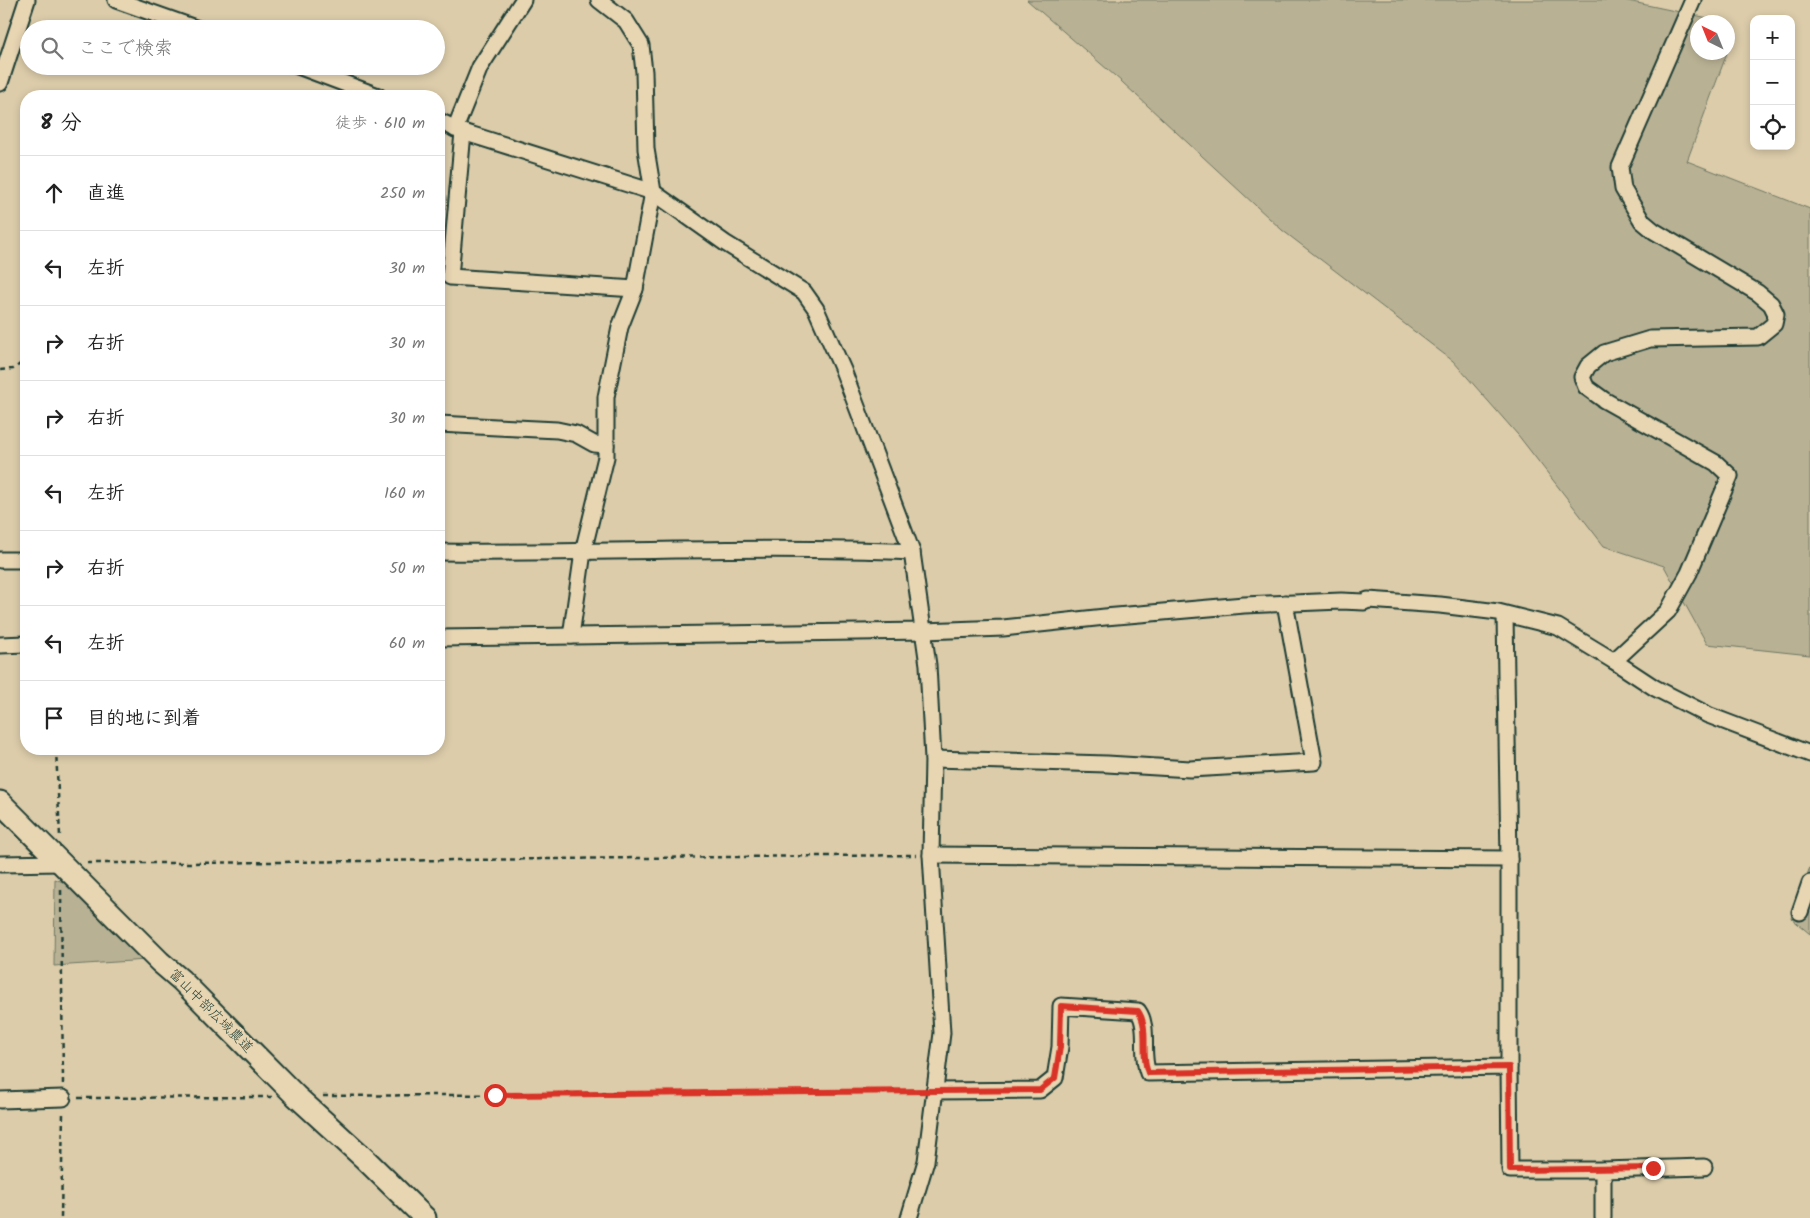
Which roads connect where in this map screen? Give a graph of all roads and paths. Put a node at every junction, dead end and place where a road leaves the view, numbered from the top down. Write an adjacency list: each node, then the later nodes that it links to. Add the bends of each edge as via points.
1 (27, 0): 6 (street)
2 (116, 0): 7 (street)
3 (523, 0): 13 (street, via 480,67)
4 (599, 0): 14 (street, via 626,21 641,45 646,149)
5 (1693, 0): 34 (street, via 1620,167 1623,190 1642,221 1654,231 1758,293 1771,304 1776,314 1774,324 1758,337 1650,339 1604,353 1588,366 1582,376 1586,387 1604,400 1716,464 1730,476 1689,573 1668,611)
6 (20, 20)
7 (173, 20)
8 (20, 22): 10 (street)
9 (322, 75): 11 (street)
10 (0, 83)
11 (362, 90)
12 (445, 124): 13 (street)
13 (459, 131): 14 (street); 15 (street)
14 (653, 192): 17 (street); 24 (street, via 725,243 804,292 816,309 843,370)
15 (445, 267)
16 (445, 277): 17 (street)
17 (635, 289): 21 (street, via 620,326 606,397)
18 (20, 364): 19 (path, via 13,369)
19 (0, 370)
20 (445, 424): 21 (street, via 557,430 576,434 594,444)
21 (606, 445): 23 (street, via 606,457)
22 (445, 552): 23 (street)
23 (583, 552): 24 (street); 30 (street)
24 (912, 552): 29 (street)
25 (0, 560): 26 (street)
26 (20, 560)
27 (1285, 603): 28 (street, via 1368,600 1440,605); 29 (street, via 1003,628); 37 (street, via 1314,762 1190,769)
28 (1505, 615): 34 (street, via 1558,627); 40 (street)
29 (924, 631): 30 (street); 37 (street)
30 (571, 636): 31 (street)
31 (445, 638)
32 (0, 644): 33 (street)
33 (20, 644)
34 (1614, 661): 35 (street, via 1655,688 1708,715)
35 (1810, 754)
36 (56, 755): 41 (path)
37 (933, 759): 39 (street)
38 (0, 802): 41 (street, 富山中部広域農道)
39 (931, 855): 40 (street); 41 (path); 46 (street, via 942,1033)
40 (1509, 859): 45 (street)
41 (61, 863): 42 (street); 47 (street, 富山中部広域農道); 48 (path)
42 (0, 864)
43 (1810, 883): 44 (street)
44 (1800, 912)
45 (1509, 1067): 46 (street, via 1148,1073 1144,1063 1143,1018 1138,1011 1061,1006 1055,1078 1040,1090); 51 (street, via 1510,1170)
46 (934, 1091): 47 (path); 54 (street, via 926,1161)
47 (296, 1096): 48 (path); 53 (street, 富山中部広域農道)
48 (63, 1098): 49 (street); 52 (path)
49 (0, 1100)
50 (1704, 1167): 51 (street)
51 (1603, 1170): 55 (street)
52 (61, 1218)
53 (425, 1218)
54 (909, 1218)
55 (1603, 1218)

